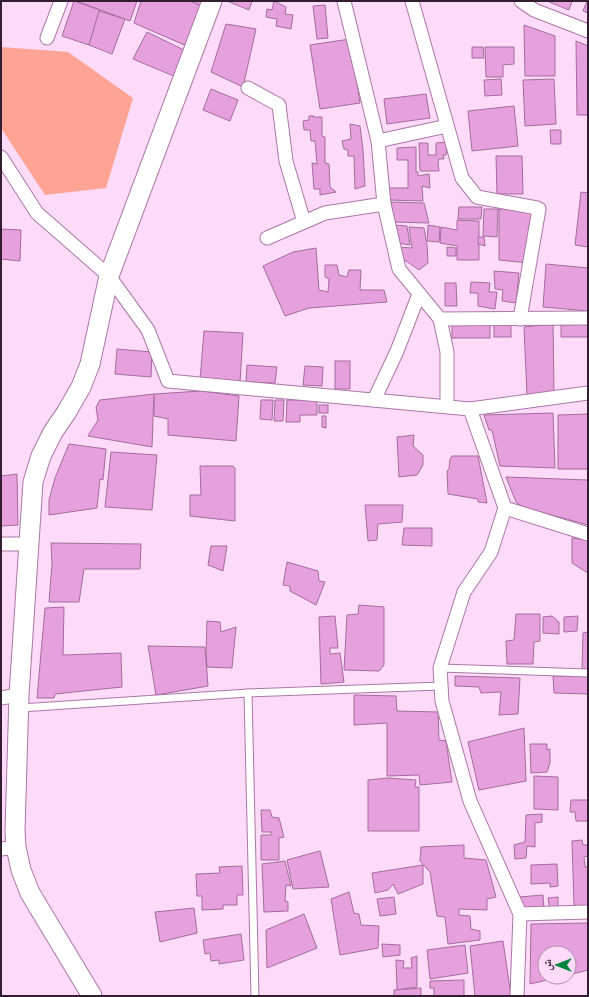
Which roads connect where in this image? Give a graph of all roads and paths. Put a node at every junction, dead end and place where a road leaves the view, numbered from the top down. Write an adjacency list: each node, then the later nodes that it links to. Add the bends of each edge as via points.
1 (61, 1): 7 (street)
2 (212, 1): 15 (street)
3 (344, 1): 10 (street)
4 (412, 1): 9 (street)
5 (521, 1): 6 (street, via 534,10)
6 (588, 31)
7 (47, 38)
8 (248, 88): 13 (street, via 279,105 286,161)
9 (447, 126): 10 (street); 19 (street, via 462,178 477,197 539,209)
10 (378, 141): 12 (street)
11 (1, 157): 15 (street, via 37,213)
12 (384, 204): 13 (street, via 325,213); 16 (street, via 399,269)
13 (304, 222): 14 (street)
14 (267, 238)
15 (109, 276): 21 (street, via 148,330 168,381); 27 (street, via 90,364 81,387 41,456 33,482)
16 (419, 294): 18 (street); 21 (street, via 397,351)
17 (588, 318): 19 (street)
18 (440, 319): 19 (street); 22 (street, via 447,352)
19 (520, 319)
20 (588, 393): 23 (street)
21 (374, 400): 22 (street)
22 (447, 406): 23 (street)
23 (470, 409): 24 (street)
24 (505, 508): 25 (street); 28 (street, via 491,552 464,592)
25 (588, 534)
26 (1, 544): 27 (street)
27 (28, 544): 32 (street)
28 (440, 668): 29 (lane); 30 (street)
29 (588, 672)
30 (441, 686): 31 (lane); 35 (street, via 442,701 470,801)
31 (248, 692): 32 (lane); 37 (lane)
32 (13, 701): 33 (street, via 15,831)
33 (9, 848): 36 (street, via 30,893)
34 (588, 912): 35 (street)
35 (520, 914): 38 (street)
36 (92, 996)
37 (255, 996)
38 (517, 996)

